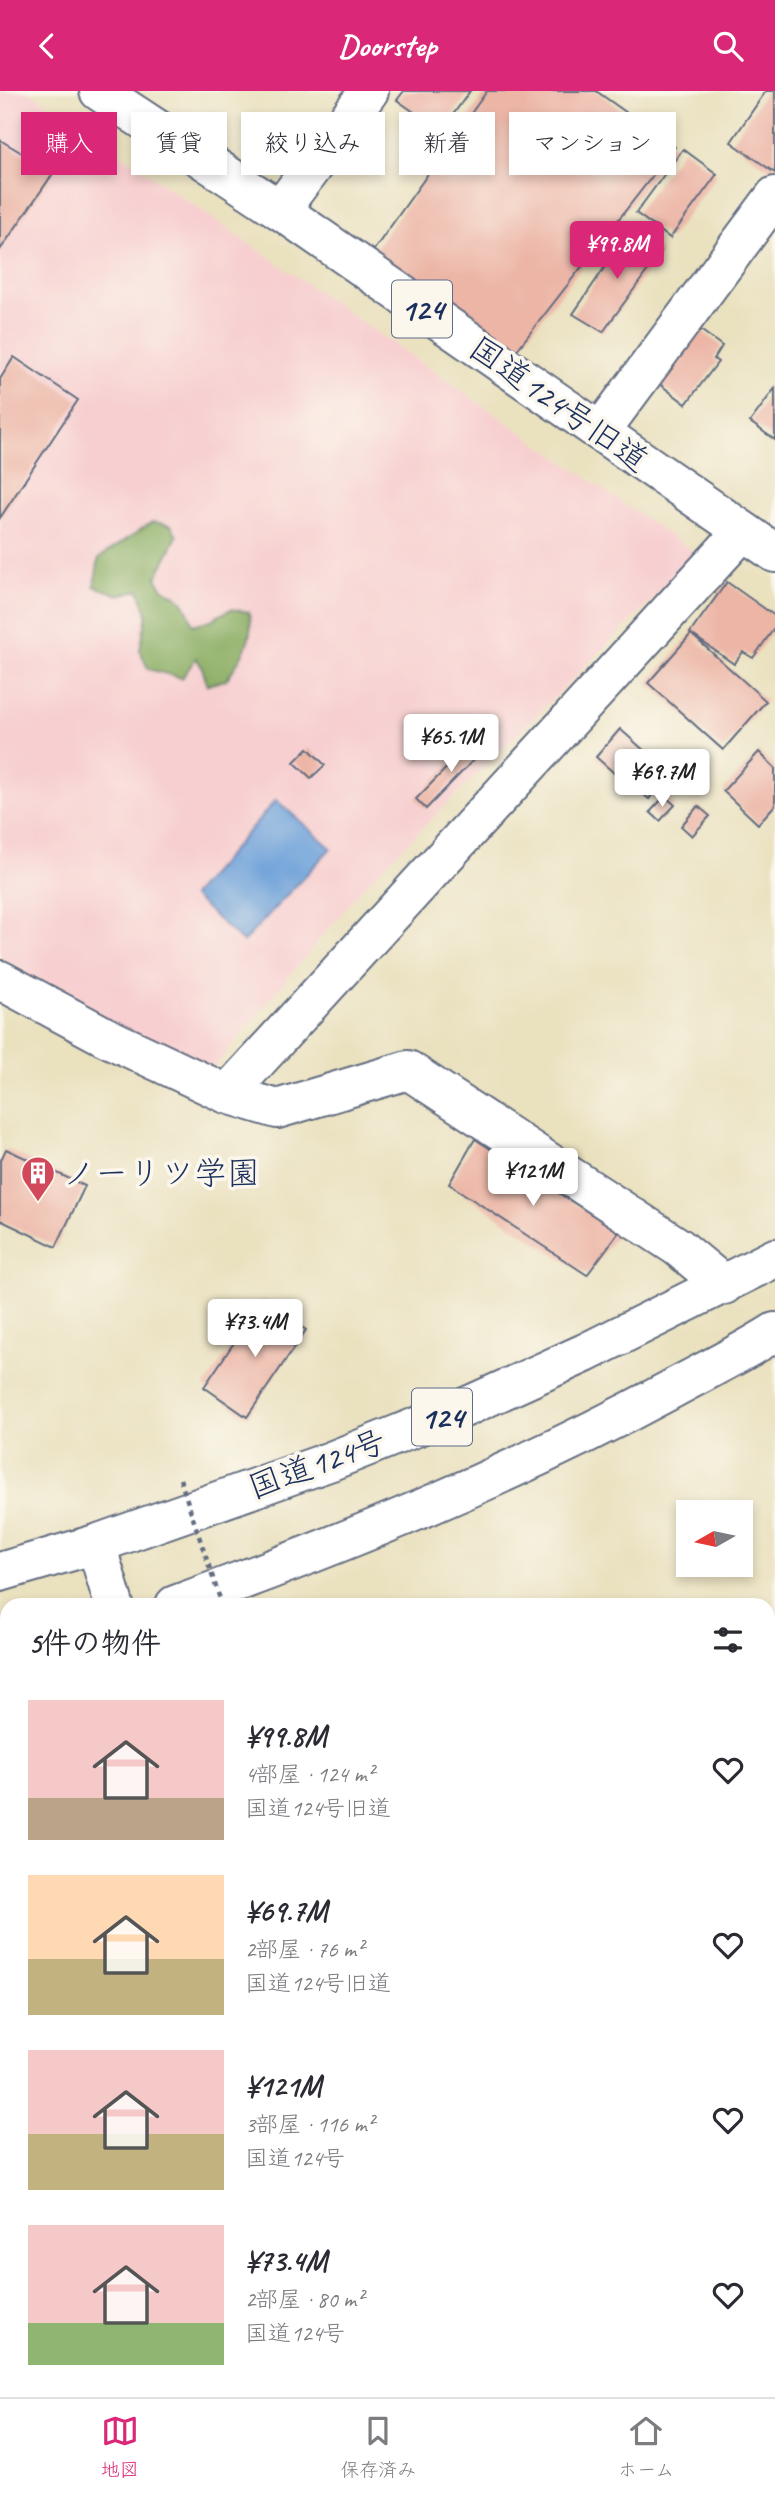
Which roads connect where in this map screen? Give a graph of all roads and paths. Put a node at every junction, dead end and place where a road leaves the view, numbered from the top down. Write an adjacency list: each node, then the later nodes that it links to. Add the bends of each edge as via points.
1 (99, 91): 4 (main road, 国道124号旧道 / 124)
2 (369, 91): 4 (main road)
3 (775, 196): 5 (main road)
4 (280, 210): 5 (main road, 国道124号旧道 / 124)
5 (600, 432): 6 (main road, 国道124号旧道 / 124)
6 (743, 531): 7 (main road, 国道124号旧道 / 124); 9 (main road)
7 (775, 553)
8 (0, 979): 9 (main road, via 106,1038)
9 (227, 1094): 11 (main road, via 277,1109 408,1070 678,1247)
10 (775, 1258): 11 (main road, 国道124号 / 124)
11 (724, 1285): 14 (main road, 国道124号 / 124, via 459,1410 331,1461)
12 (775, 1332): 17 (main road, 124, via 494,1479)
13 (180, 1479): 18 (path, bridge)
14 (96, 1544): 15 (main road, 国道124号 / 124); 16 (main road)
15 (0, 1571)
16 (112, 1598)
17 (194, 1598)
18 (220, 1598)

